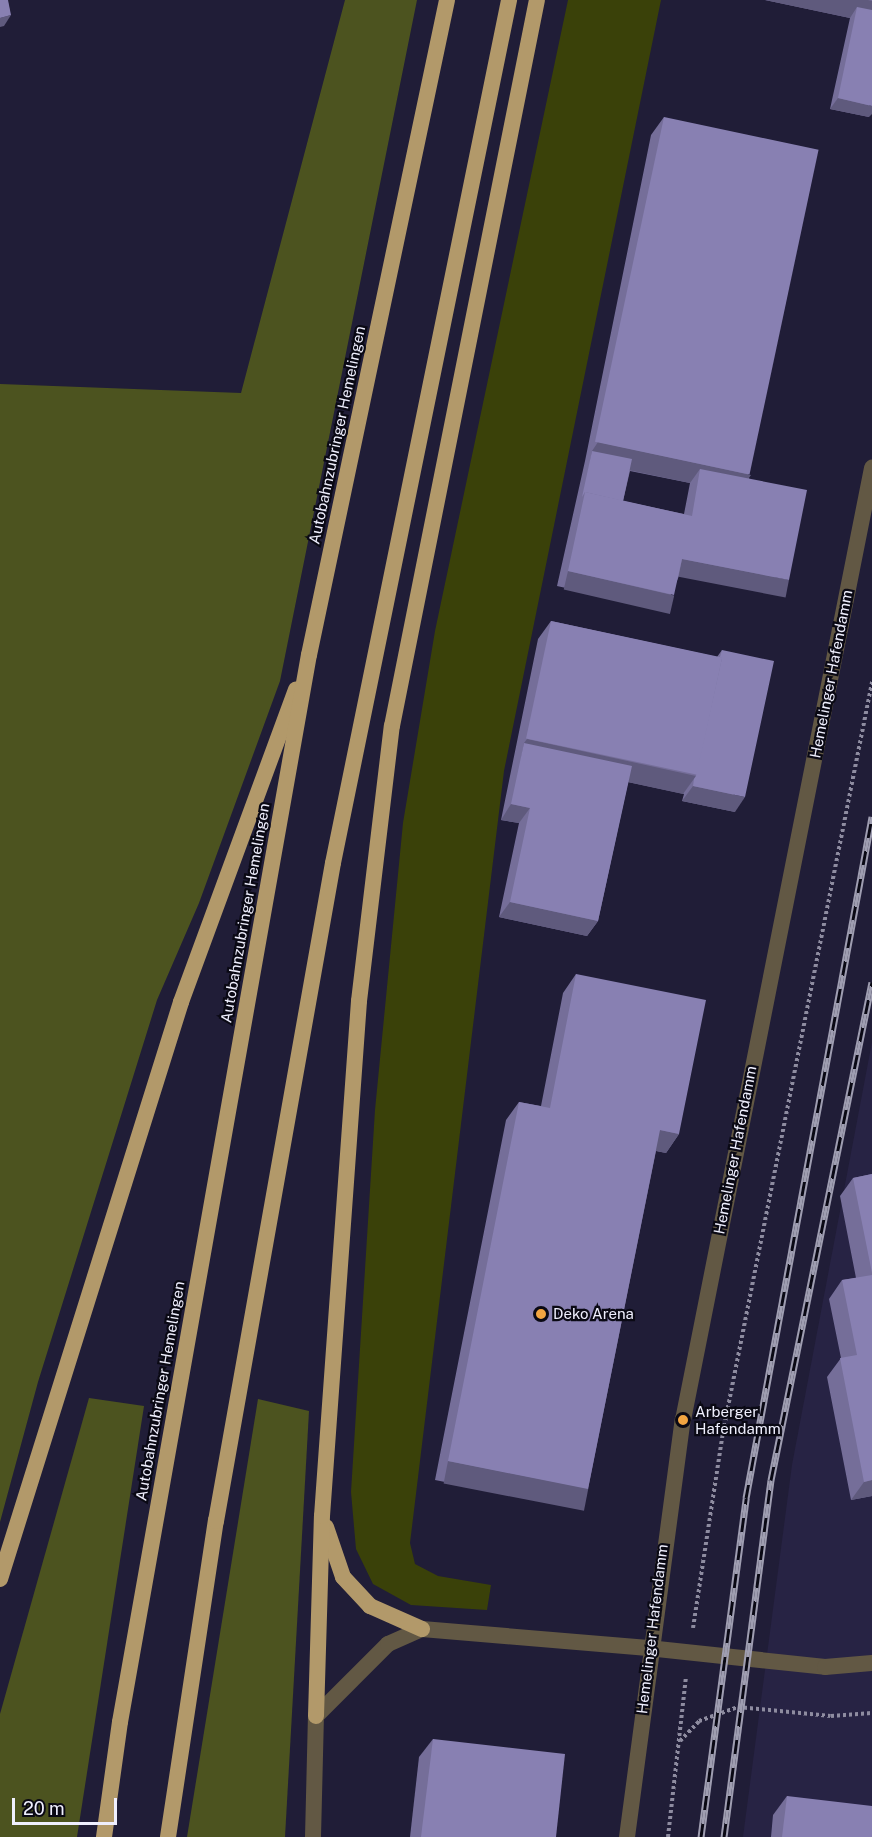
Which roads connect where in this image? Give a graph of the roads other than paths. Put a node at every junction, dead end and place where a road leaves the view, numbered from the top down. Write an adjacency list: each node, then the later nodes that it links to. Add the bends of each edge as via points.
1 (447, 0): 5 (highway, Autobahnzubringer Hemelingen)
2 (509, 0): 13 (highway, via 333,862 216,1521)
3 (537, 0): 6 (highway, via 392,726 359,1001)
4 (872, 468): 9 (street, Hemelinger Hafendamm, via 714,1255)
5 (309, 655): 7 (highway, via 248,807 181,1002); 12 (highway, Autobahnzubringer Hemelingen, via 120,1722)
6 (322, 1516): 8 (highway, via 343,1577 370,1606); 11 (highway)
7 (0, 1579)
8 (422, 1629): 9 (street); 11 (street, via 388,1644)
9 (648, 1648): 10 (street, via 825,1667); 15 (street, Hemelinger Hafendamm)
10 (872, 1663)
11 (316, 1716): 14 (street)
12 (104, 1837)
13 (168, 1837)
14 (313, 1837)
15 (627, 1837)

